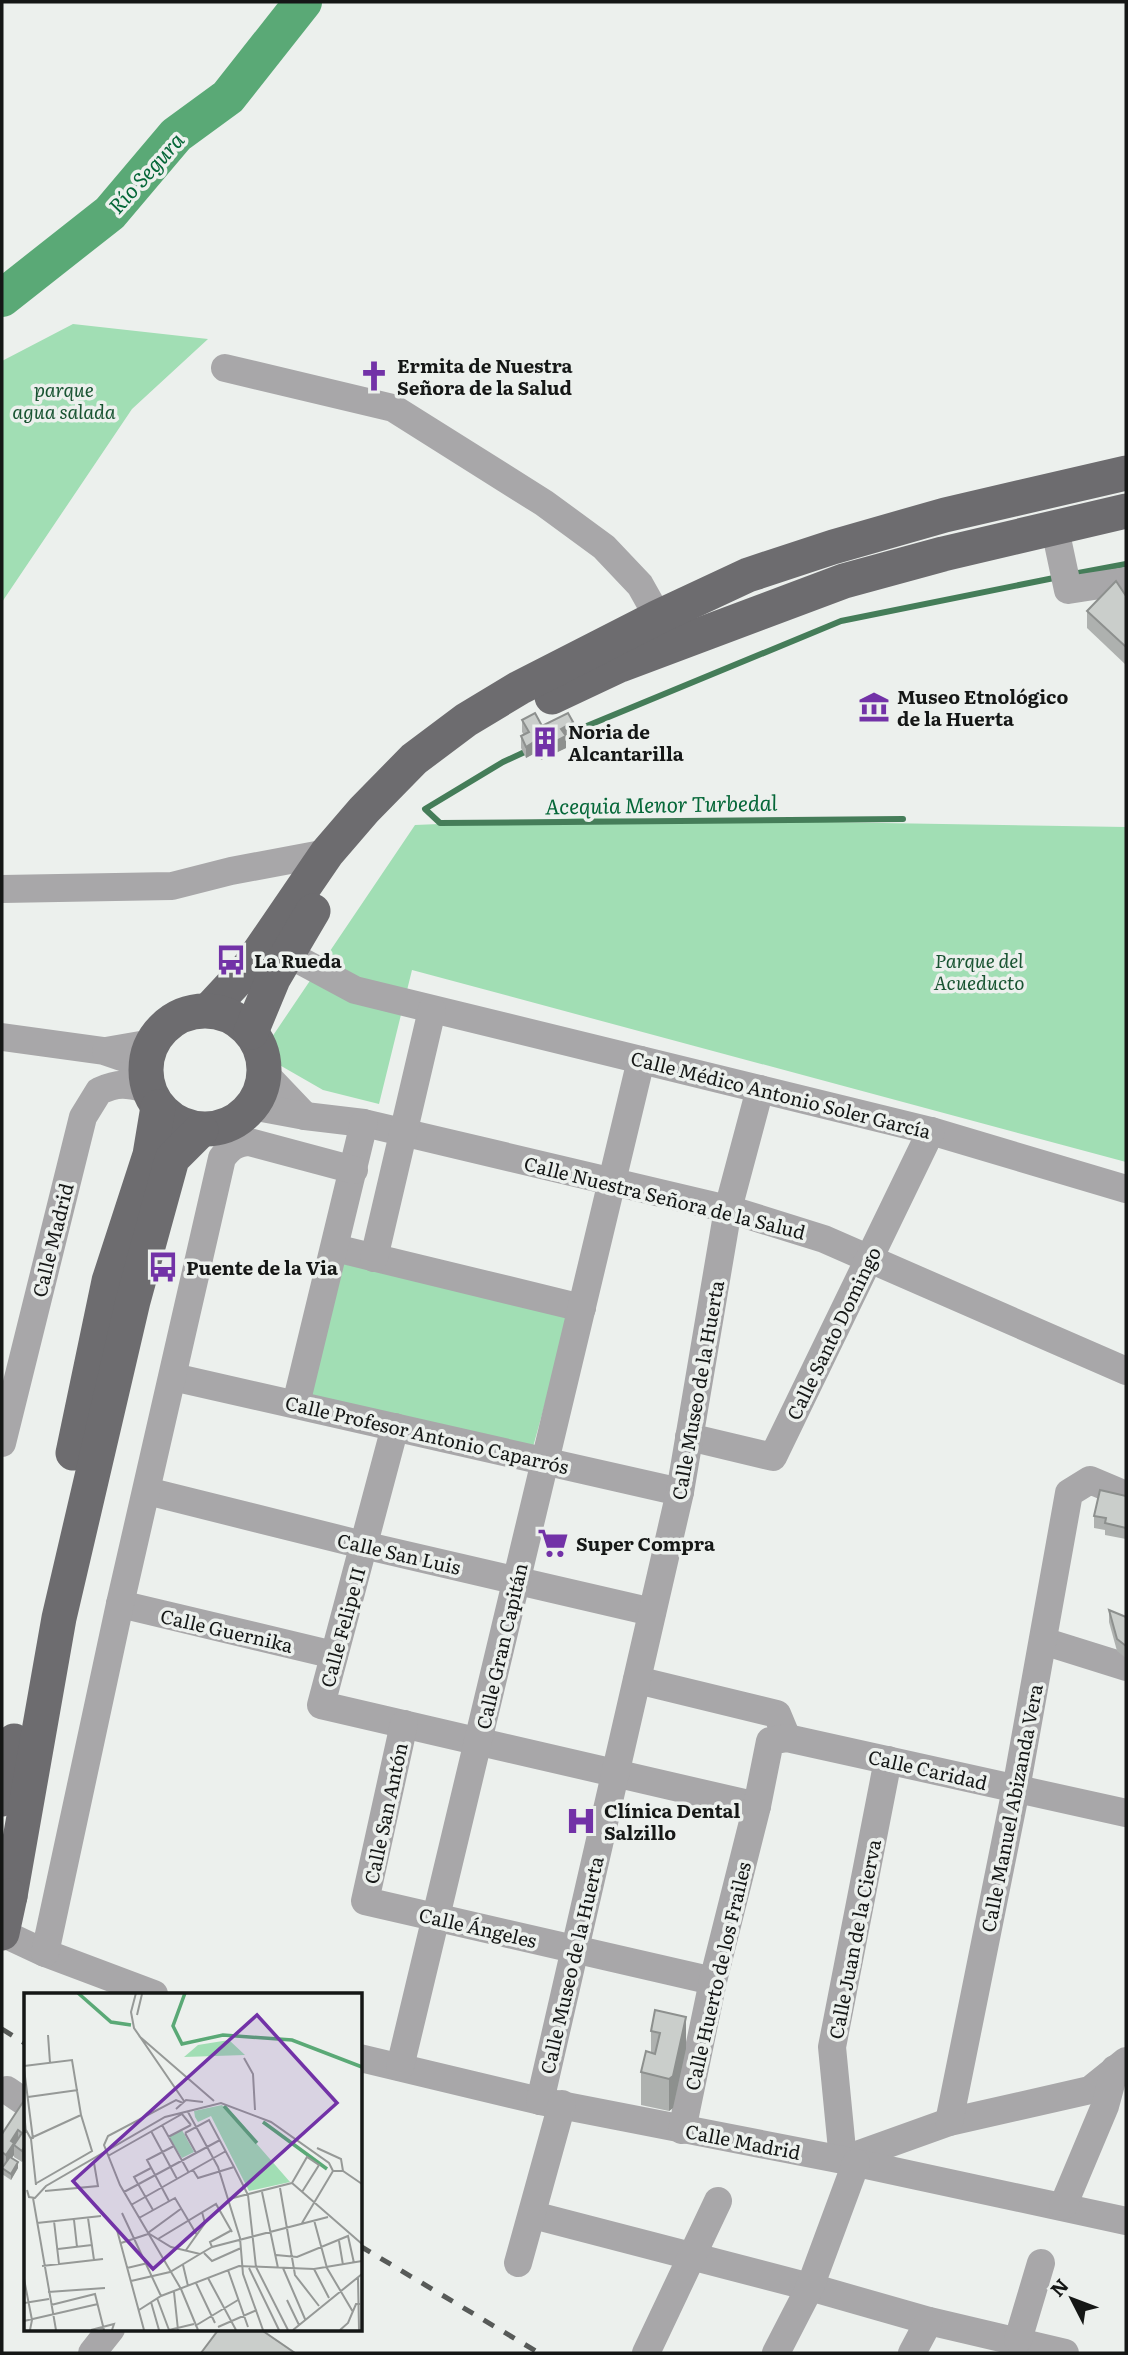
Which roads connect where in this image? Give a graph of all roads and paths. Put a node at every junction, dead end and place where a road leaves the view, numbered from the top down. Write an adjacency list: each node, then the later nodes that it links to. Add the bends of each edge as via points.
1 (225, 368): 6 (street, via 393,408 544,503 604,547 640,585)
2 (1126, 473): 6 (main road, via 945,515 833,547 748,575)
3 (1126, 512): 4 (main road)
4 (1055, 529): 5 (street, via 1068,590); 9 (main road, via 844,581 620,665 489,729 437,767 389,812 351,856)
5 (1126, 581)
6 (658, 617): 7 (main road, via 466,720 414,760)
7 (327, 853): 8 (street, via 172,886); 10 (main road, via 249,967)
8 (2, 889)
9 (288, 954): 11 (street, Calle Médico Antonio Soler García, via 355,990); 12 (main road, via 272,979)
10 (209, 1010): 12 (main road, via 232,1016); 16 (main road, via 187,1013 166,1025)
11 (432, 1010): 14 (street, Calle Médico Antonio Soler García); 23 (street)
12 (251, 1032): 15 (main road, via 262,1050)
13 (2, 1037): 16 (street, via 104,1051)
14 (641, 1060): 17 (street, Calle Médico Antonio Soler García); 25 (street, Calle Gran Capitán)
15 (265, 1074): 18 (main road); 19 (street)
16 (151, 1076): 21 (main road, via 178,1124); 37 (street, Calle Madrid, via 102,1089 83,1117); 56 (main road, via 150,1155 109,1281)
17 (760, 1089): 22 (street, Calle Médico Antonio Soler García); 27 (street, Calle Museo de la Huerta)
18 (251, 1106): 19 (street, Calle Nuestra Señora de la Salud); 21 (main road, via 224,1127)
19 (305, 1116): 20 (street, Calle Nuestra Señora de la Salud)
20 (364, 1122): 23 (street, Calle Nuestra Señora de la Salud); 24 (street)
21 (201, 1130): 61 (main road, bridge, via 173,1159 133,1301 59,1618)
22 (932, 1131): 26 (street, Calle Médico Antonio Soler García); 30 (street, Calle Santo Domingo)
23 (404, 1132): 25 (street, Calle Nuestra Señora de la Salud); 29 (street)
24 (354, 1170): 28 (street); 33 (street, via 249,1142 230,1148 222,1158)
25 (612, 1182): 27 (street, Calle Nuestra Señora de la Salud); 31 (street, Calle Gran Capitán)
26 (1126, 1189)
27 (728, 1209): 30 (street, Calle Nuestra Señora de la Salud, via 824,1239); 36 (street, Calle Museo de la Huerta)
28 (335, 1248): 29 (street); 34 (street)
29 (374, 1258): 31 (street)
30 (869, 1259): 32 (street, Calle Nuestra Señora de la Salud); 36 (street, Calle Santo Domingo, via 773,1457)
31 (582, 1308): 38 (street, Calle Gran Capitán)
32 (1124, 1365)
33 (173, 1377): 34 (street, Calle Profesor Antonio Caparrós); 39 (street)
34 (296, 1404): 35 (street, Calle Profesor Antonio Caparrós)
35 (395, 1427): 38 (street, Calle Profesor Antonio Caparrós); 42 (street, Calle Felipe II)
36 (689, 1437): 40 (street, Calle Museo de la Huerta)
37 (2, 1443)
38 (546, 1460): 40 (street, Calle Profesor Antonio Caparrós); 43 (street, Calle Gran Capitán)
39 (147, 1491): 42 (street, Calle San Luis); 44 (street)
40 (680, 1492): 45 (street, Calle Museo de la Huerta)
41 (1126, 1495): 46 (street, Calle Manuel Abizanda Vera, via 1080,1486)
42 (363, 1545): 43 (street, Calle San Luis); 47 (street, Calle Felipe II)
43 (517, 1581): 45 (street, Calle San Luis); 52 (street, Calle Gran Capitán)
44 (120, 1604): 47 (street, Calle Guernika); 63 (street)
45 (652, 1612): 49 (street, Calle Museo de la Huerta)
46 (1042, 1641): 48 (street); 55 (street, Calle Manuel Abizanda Vera)
47 (334, 1655): 50 (street, Calle Felipe II, via 321,1705)
48 (1126, 1667)
49 (637, 1680): 51 (street, via 777,1714); 54 (street, Calle Museo de la Huerta)
50 (404, 1724): 52 (street); 59 (street, Calle San Antón)
51 (779, 1739): 53 (street, Calle Caridad); 57 (street, Calle Huerto de los Frailes)
52 (478, 1742): 54 (street); 60 (street, Calle Gran Capitán)
53 (888, 1760): 55 (street, Calle Caridad); 72 (street, Calle Juan de la Cierva, via 832,2047)
54 (615, 1773): 57 (street); 62 (street, Calle Museo de la Huerta)
55 (1016, 1788): 58 (street, Calle Caridad); 70 (street, Calle Manuel Abizanda Vera)
56 (2, 1799)
57 (757, 1806): 64 (street, Calle Huerto de los Frailes)
58 (1126, 1813)
59 (365, 1901): 60 (street, Calle Ángeles)
60 (436, 1917): 62 (street, Calle Ángeles); 68 (street, Calle Gran Capitán)
61 (2, 1933): 63 (street)
62 (575, 1949): 64 (street, Calle Ángeles); 69 (street, Calle Museo de la Huerta)
63 (45, 1953): 65 (street)
64 (713, 1981): 71 (street, Calle Huerto de los Frailes)
65 (152, 1993)
66 (362, 2058): 68 (street, Calle Madrid)
67 (1120, 2065): 70 (street, via 1090,2090); 74 (street)
68 (400, 2067): 69 (street, Calle Madrid)
69 (551, 2103): 71 (street, Calle Madrid); 75 (street, Calle Museo de la Huerta)
70 (949, 2122): 72 (street)
71 (682, 2130): 72 (street, Calle Madrid)
72 (849, 2162): 74 (street, Calle Madrid); 80 (street)
73 (718, 2202): 77 (street)
74 (1063, 2206): 76 (street, Calle Madrid)
75 (533, 2215): 77 (street); 78 (street, Calle Museo de la Huerta)
76 (1126, 2221)
77 (690, 2256): 80 (street); 86 (street)
78 (518, 2263)
79 (1041, 2263): 83 (street)
80 (810, 2287): 81 (street); 87 (street)
81 (929, 2321): 83 (street); 88 (street)
82 (110, 2330): 85 (street)
83 (1018, 2340): 84 (street)
84 (1057, 2352)
85 (92, 2353)
86 (646, 2353)
87 (776, 2353)
88 (912, 2353)

